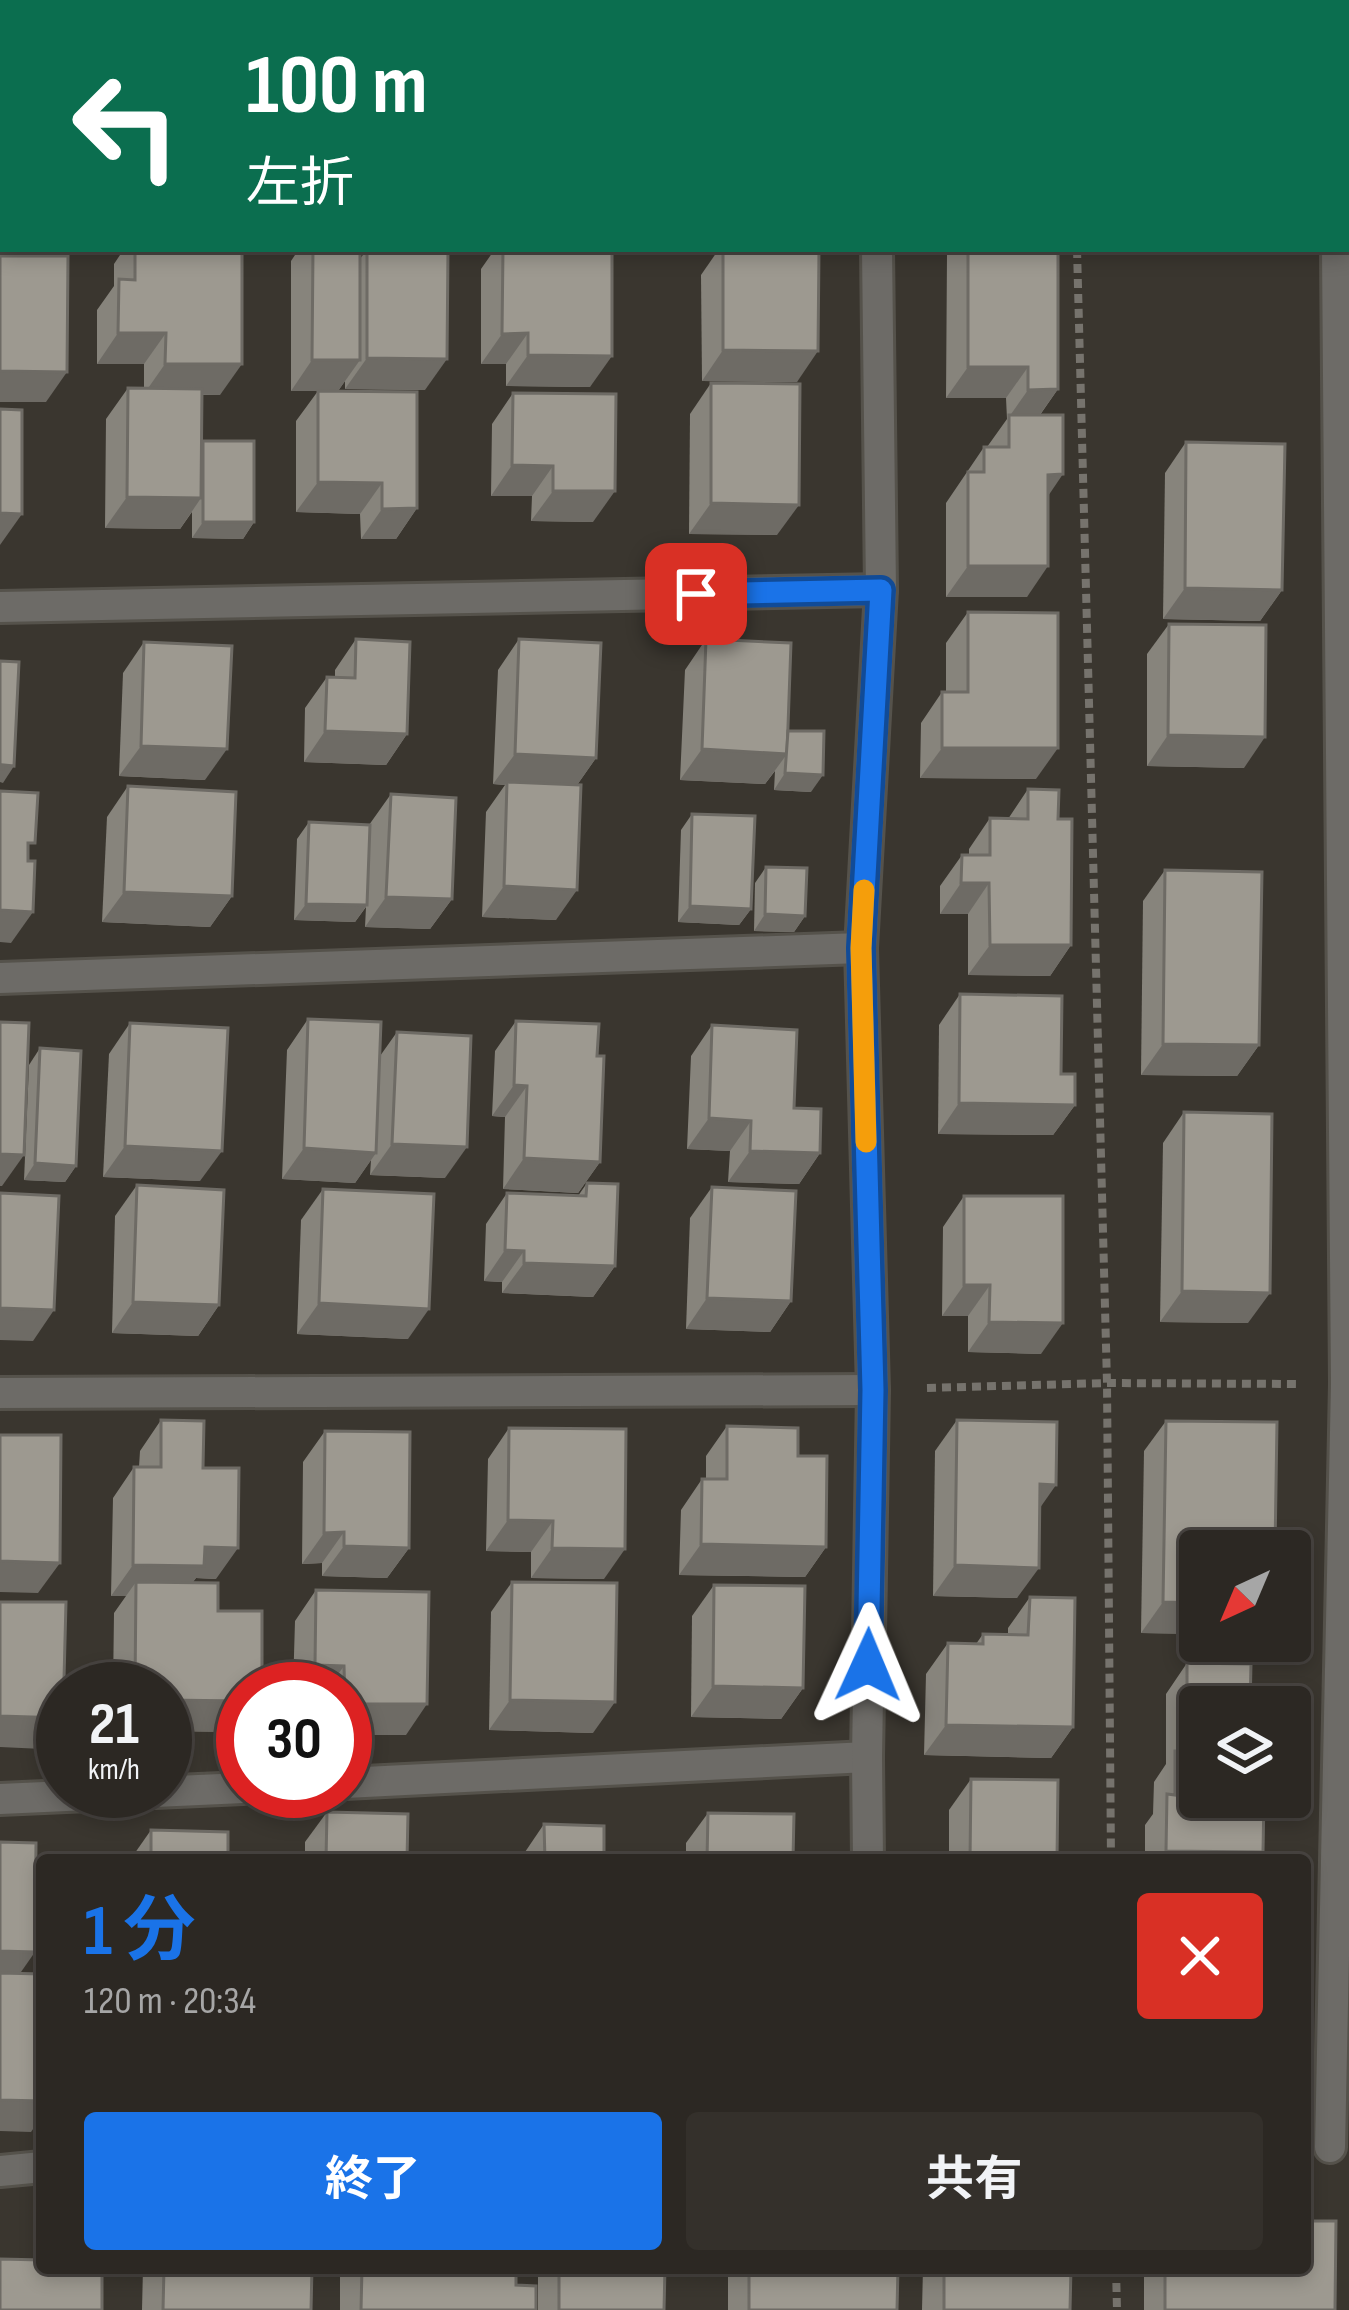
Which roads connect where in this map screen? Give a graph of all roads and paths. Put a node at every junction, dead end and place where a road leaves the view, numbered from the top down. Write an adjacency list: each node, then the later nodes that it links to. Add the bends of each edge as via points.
1 (877, 252): 4 (street)
2 (1077, 252): 10 (path)
3 (1337, 252): 5 (street)
4 (881, 590): 6 (street); 7 (street)
5 (1344, 590): 9 (street)
6 (0, 607)
7 (861, 948): 8 (street); 12 (street)
8 (0, 978)
9 (1345, 985): 11 (street)
10 (1107, 1383): 11 (path); 12 (path); 20 (path)
11 (1347, 1384): 14 (street)
12 (873, 1390): 13 (street); 15 (street)
13 (0, 1393)
14 (1344, 1747): 21 (street)
15 (867, 1757): 16 (street); 19 (street)
16 (372, 1782)
17 (216, 1788): 18 (street)
18 (0, 1799)
19 (868, 1854)
20 (1111, 1854)
21 (1328, 2147)
22 (36, 2168): 23 (street)
23 (0, 2171)
24 (1116, 2274): 25 (path)
25 (1117, 2310)

